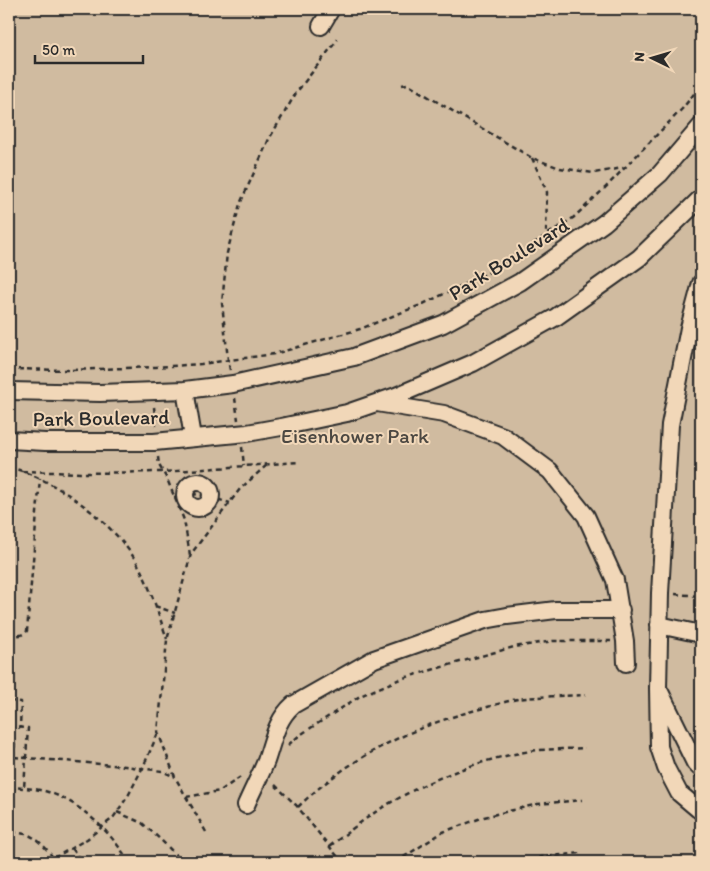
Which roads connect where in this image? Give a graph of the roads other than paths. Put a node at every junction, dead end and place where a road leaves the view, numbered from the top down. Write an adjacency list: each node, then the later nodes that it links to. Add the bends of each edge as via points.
1 (331, 9): 2 (street)
2 (321, 26)
3 (701, 126): 6 (street, Park Boulevard, via 660,174 604,223 520,282 443,324 354,357 233,384)
4 (701, 198): 8 (street, Park Boulevard, via 639,258 556,318 473,363)
5 (701, 283): 14 (street, via 670,425)
6 (185, 390): 7 (street, Park Boulevard, via 100,394); 9 (street, Park Boulevard)
7 (9, 391)
8 (375, 403): 9 (street, Park Boulevard, via 347,413 281,427); 13 (street, via 444,414 503,436 550,471 586,516 615,580)
9 (193, 437): 10 (street, Park Boulevard, via 154,442)
10 (9, 440)
11 (180, 496): 12 (street, via 189,485 202,482 209,487)
12 (210, 497)
13 (621, 610): 16 (street); 19 (street, via 556,610 485,620 374,659 285,712)
14 (659, 625): 15 (street); 17 (street)
15 (701, 634)
16 (626, 663)
17 (658, 688): 18 (street, via 695,764); 20 (street, via 659,747 666,768 678,793)
18 (701, 769)
19 (246, 805)
20 (701, 811)

